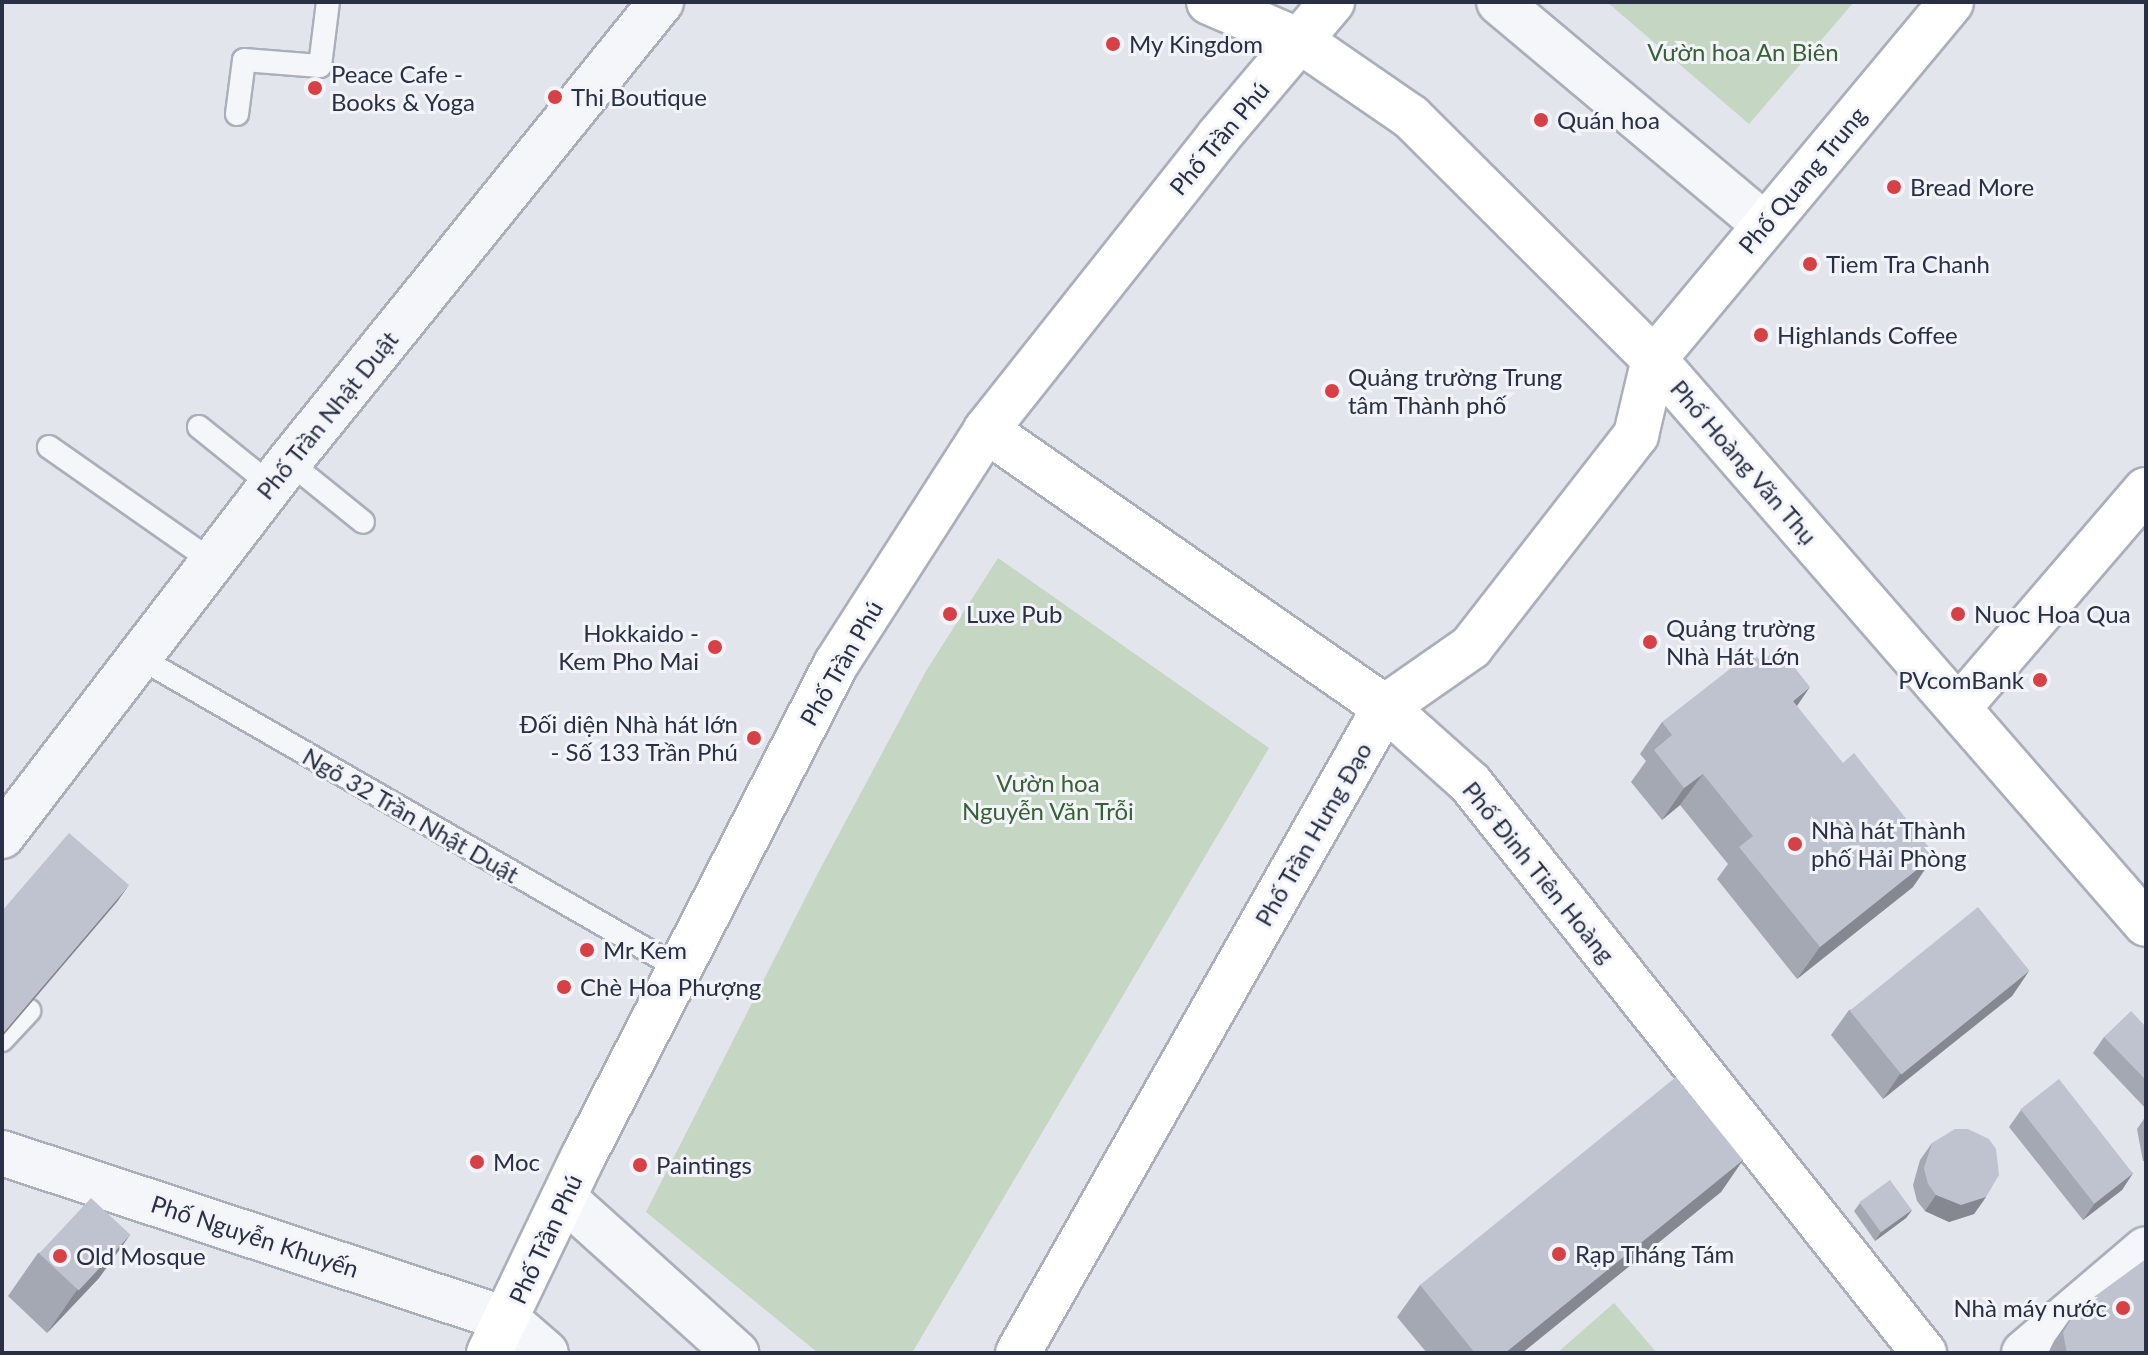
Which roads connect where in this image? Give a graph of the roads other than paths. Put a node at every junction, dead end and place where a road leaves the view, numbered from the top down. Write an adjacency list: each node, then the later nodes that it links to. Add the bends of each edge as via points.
1 (328, 2): 8 (lane, via 320,66 244,60)
2 (661, 2): 14 (street, Phố Trần Nhật Duật)
3 (1209, 2): 7 (main road, Phố Hoàng Văn Thụ)
4 (1332, 2): 7 (main road, Phố Trần Phú)
5 (1499, 2): 9 (street)
6 (1951, 2): 9 (main road, Phố Quang Trung)
7 (1302, 42): 10 (main road, Phố Hoàng Văn Thụ, via 1411,117); 12 (main road, Phố Trần Phú, via 1218,137)
8 (237, 114)
9 (1765, 225): 10 (main road, Phố Quang Trung)
10 (1654, 359): 19 (main road, Phố Hoàng Văn Thụ); 20 (main road, Phố Trần Hưng Đạo, via 1636,435 1471,647)
11 (199, 427): 14 (lane)
12 (986, 430): 20 (main road, Phố Đinh Tiên Hoàng); 23 (main road, Phố Trần Phú, via 836,664)
13 (49, 447): 17 (lane)
14 (280, 474): 16 (lane); 17 (street, Phố Trần Nhật Duật)
15 (2146, 490): 19 (main road)
16 (363, 522)
17 (212, 561): 18 (street, Phố Trần Nhật Duật)
18 (140, 658): 21 (street, Phố Trần Nhật Duật); 23 (lane, Ngõ 32 Trần Nhật Duật)
19 (1960, 706): 22 (main road, Phố Hoàng Văn Thụ)
20 (1385, 707): 32 (main road, Phố Trần Hưng Đạo); 33 (main road, Phố Đinh Tiên Hoàng, via 1470,783)
21 (2, 836)
22 (2146, 924)
23 (682, 970): 27 (main road, Phố Trần Phú)
24 (29, 1011): 25 (lane)
25 (2, 1040)
26 (2, 1153): 29 (street, Phố Nguyễn Khuyến)
27 (564, 1198): 29 (main road, Phố Trần Phú); 31 (street)
28 (2146, 1249): 34 (street)
29 (499, 1337): 30 (street)
30 (546, 1353)
31 (736, 1353)
32 (1018, 1353)
33 (1924, 1353)
34 (2024, 1353)

